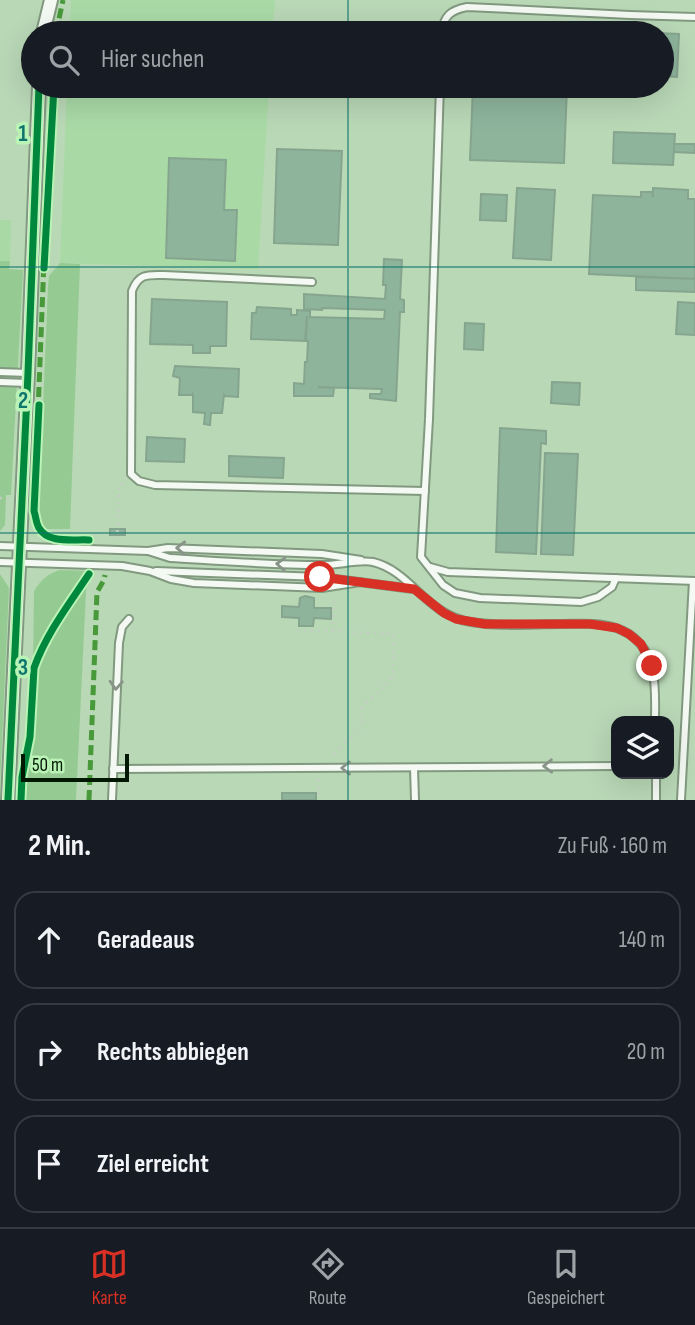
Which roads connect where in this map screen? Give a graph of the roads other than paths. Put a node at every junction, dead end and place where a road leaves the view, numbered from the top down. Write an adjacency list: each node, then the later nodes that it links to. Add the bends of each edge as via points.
1 (51, 0): 3 (street)
2 (695, 17): 4 (lane, via 467,8 449,13)
3 (46, 21)
4 (445, 21)
5 (39, 98): 9 (street)
6 (440, 98): 11 (lane)
7 (312, 282): 11 (lane, via 164,275 145,275 136,281 132,291 131,474 155,485)
8 (0, 372): 9 (lane)
9 (28, 378): 10 (lane); 13 (street)
10 (0, 382)
11 (425, 491): 18 (lane, via 421,557)
12 (0, 546): 13 (lane)
13 (20, 546): 14 (lane); 17 (street)
14 (148, 551): 15 (lane, one-way to 14, via 322,554); 15 (lane, one-way to 14, via 322,566 170,558)
15 (371, 561): 23 (lane, via 394,571)
16 (0, 562): 17 (lane)
17 (19, 564): 19 (lane); 30 (street)
18 (428, 566): 20 (lane, via 448,572); 20 (lane, via 455,593 480,598 581,602 598,597)
19 (150, 571): 22 (lane); 22 (lane, via 194,583 322,588)
20 (616, 578): 21 (lane)
21 (694, 581): 34 (lane)
22 (360, 582): 23 (lane)
23 (414, 589): 25 (lane, via 444,613 469,622 604,624 629,634 641,644 652,666)
24 (129, 620): 28 (lane, one-way to 28, via 119,642)
25 (655, 716)
26 (611, 766): 27 (lane, one-way to 27)
27 (414, 768): 28 (lane, one-way to 28); 32 (lane)
28 (113, 769): 31 (lane)
29 (656, 779): 33 (lane)
30 (8, 800)
31 (112, 800)
32 (415, 800)
33 (656, 800)
34 (681, 800)

